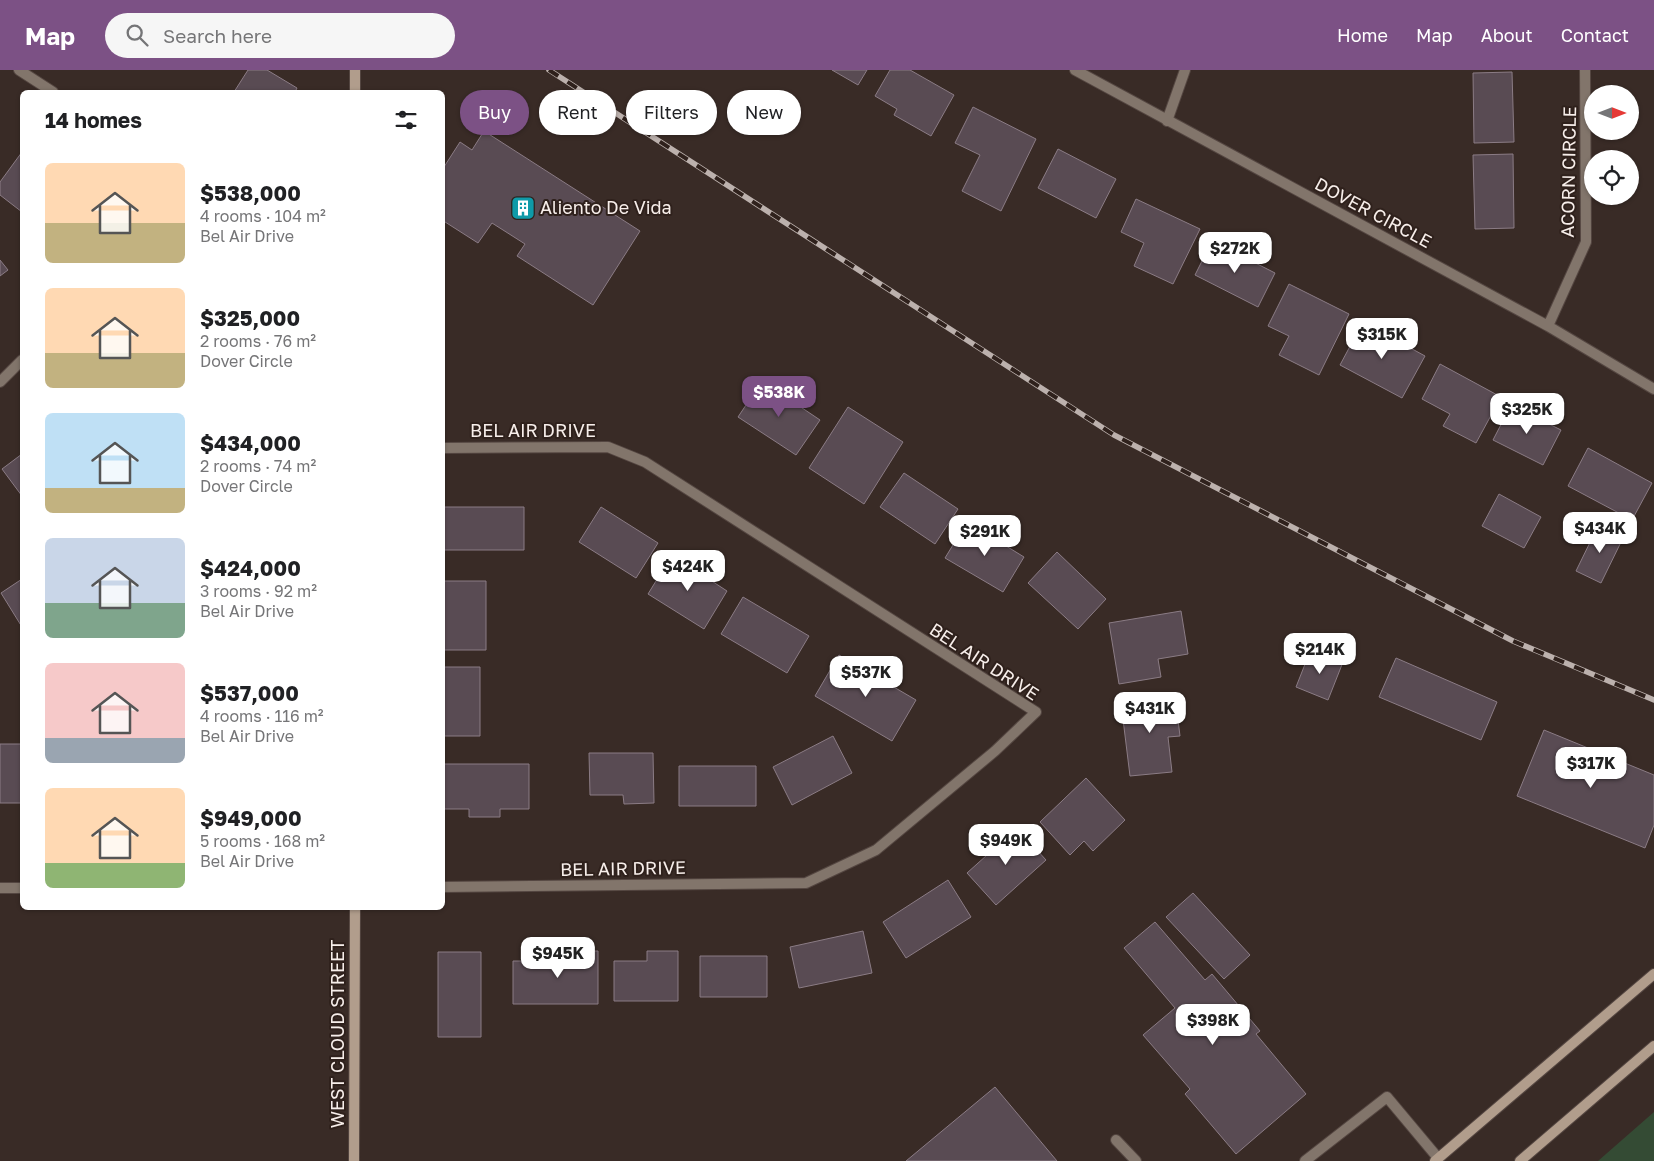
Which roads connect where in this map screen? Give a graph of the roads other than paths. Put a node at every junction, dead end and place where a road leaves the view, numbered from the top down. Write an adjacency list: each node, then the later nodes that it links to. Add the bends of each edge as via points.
1 (18, 70): 6 (street)
2 (355, 70): 7 (main road)
3 (1075, 70): 8 (street, DOVER CIRCLE)
4 (1185, 70): 8 (street)
5 (1585, 70): 9 (street, ACORN CIRCLE, via 1586,242)
6 (50, 90)
7 (355, 90)
8 (1167, 120): 9 (street, DOVER CIRCLE)
9 (1548, 326): 12 (street, DOVER CIRCLE)
10 (20, 362): 11 (street)
11 (0, 382)
12 (1654, 389)
13 (445, 448): 14 (street, BEL AIR DRIVE, via 608,447 645,462 1036,712 995,752 876,850 806,883)
14 (445, 887)
15 (0, 888): 16 (street)
16 (20, 888)
17 (355, 910): 22 (main road, WEST CLOUD STREET)
18 (1654, 974): 21 (main road)
19 (1654, 1046): 25 (main road)
20 (1116, 1140): 23 (street)
21 (1436, 1160): 24 (street, via 1387,1097)
22 (354, 1161)
23 (1136, 1161)
24 (1305, 1161)
25 (1520, 1161)

